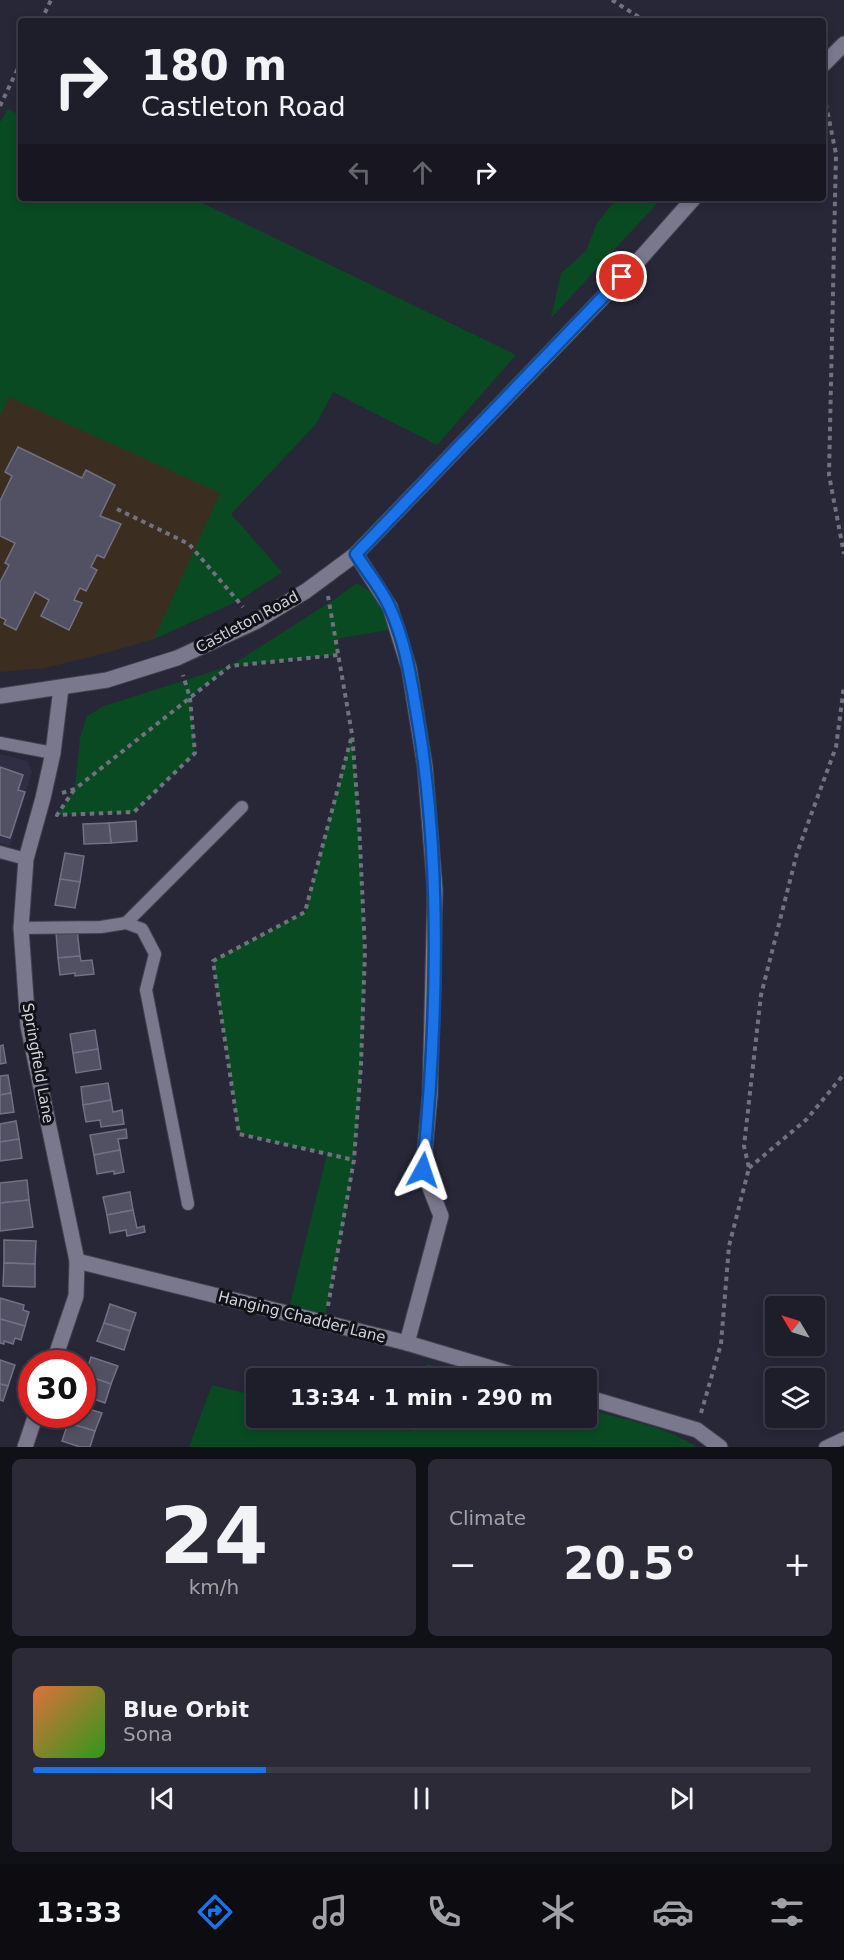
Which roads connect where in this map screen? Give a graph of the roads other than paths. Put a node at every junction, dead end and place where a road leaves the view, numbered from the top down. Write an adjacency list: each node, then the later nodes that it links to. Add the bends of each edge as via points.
1 (844, 44): 2 (street)
2 (826, 62)
3 (691, 201): 4 (street, Castleton Road)
4 (356, 554): 5 (street, Castleton Road, via 306,591 255,621 177,658 107,680); 16 (street, via 390,607 409,668 425,767 435,890 430,1095 423,1170 441,1216)
5 (61, 688): 6 (street, Castleton Road); 8 (street, Springfield Lane)
6 (0, 696)
7 (0, 743): 8 (lane)
8 (53, 753): 11 (street, Springfield Lane)
9 (242, 807): 12 (lane)
10 (0, 852): 11 (lane)
11 (26, 859): 13 (street, Springfield Lane)
12 (126, 924): 13 (lane); 14 (lane, via 142,929 155,954 146,990)
13 (21, 928): 15 (street, Springfield Lane, via 28,1026)
14 (188, 1204)
15 (77, 1260): 16 (street, Hanging Chadder Lane); 17 (street, Springfield Lane, via 76,1296)
16 (408, 1343): 18 (street, Hanging Chadder Lane)
17 (58, 1350)
18 (492, 1368)
19 (597, 1400): 23 (street, via 697,1430)
20 (32, 1428): 22 (street)
21 (844, 1438): 24 (lane)
22 (26, 1447)
23 (720, 1447)
24 (825, 1447)

